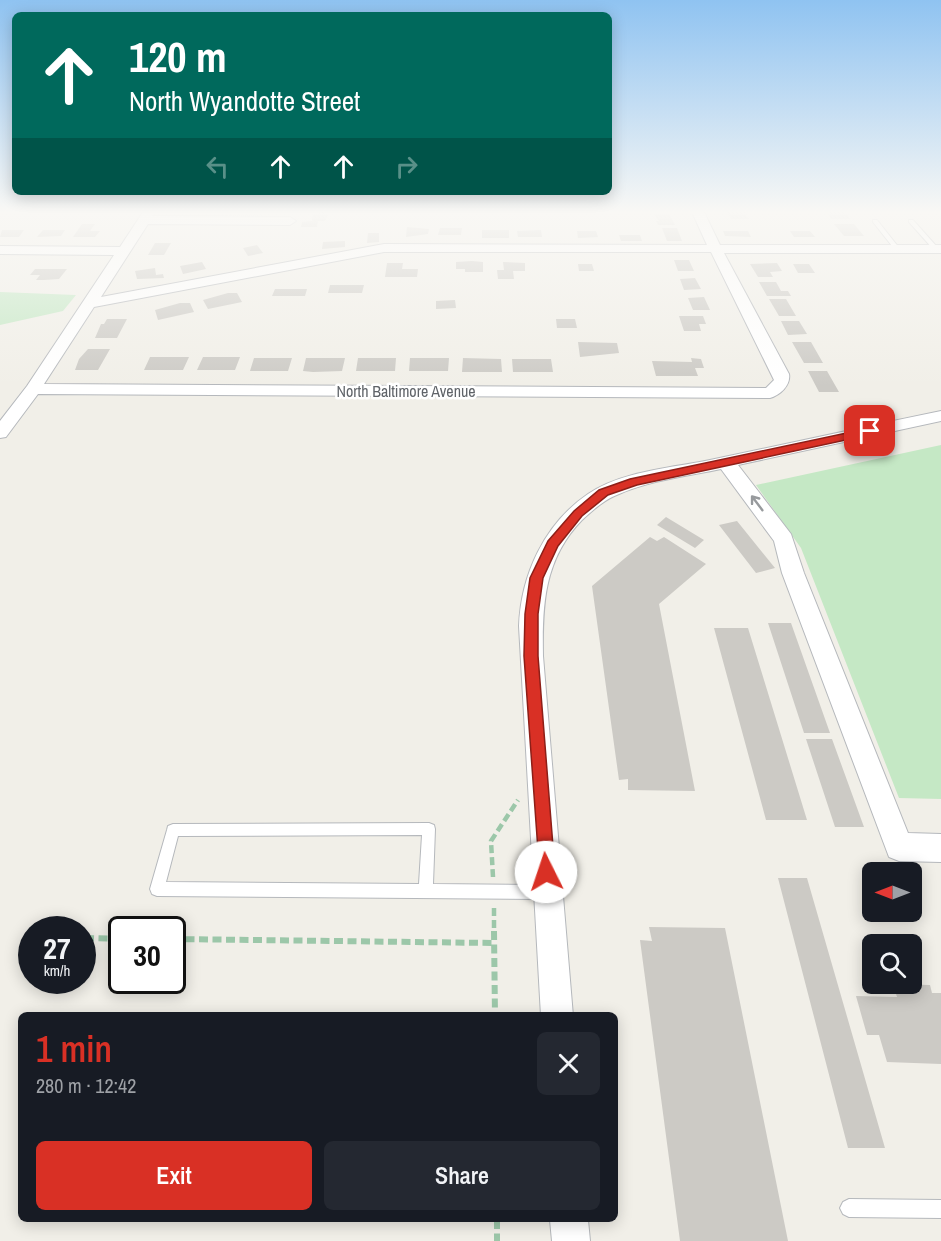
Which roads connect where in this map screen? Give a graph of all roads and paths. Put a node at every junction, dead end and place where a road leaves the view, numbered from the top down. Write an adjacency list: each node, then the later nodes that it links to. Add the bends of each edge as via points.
1 (111, 270): 4 (street)
2 (267, 270): 4 (street)
3 (727, 270): 5 (street, North Baltimore Avenue, via 781,374 778,388 770,393)
4 (90, 303): 5 (street)
5 (33, 389): 7 (street)
6 (941, 416): 8 (street)
7 (0, 432)
8 (716, 463): 9 (street, via 603,493 578,514 553,544 537,578 531,614); 11 (street, via 793,573 899,847)
9 (539, 769): 10 (path); 13 (street)
10 (491, 841)
11 (941, 848)
12 (426, 890): 12 (lane, via 380,890 157,889 173,830 429,829); 13 (lane)
13 (548, 892): 16 (street)
14 (186, 939): 15 (path, via 494,943)
15 (495, 1012)
16 (557, 1012)
17 (849, 1208): 18 (lane)
18 (941, 1209)
19 (497, 1222): 21 (path)
20 (570, 1222): 22 (street)
21 (497, 1241)
22 (571, 1241)

